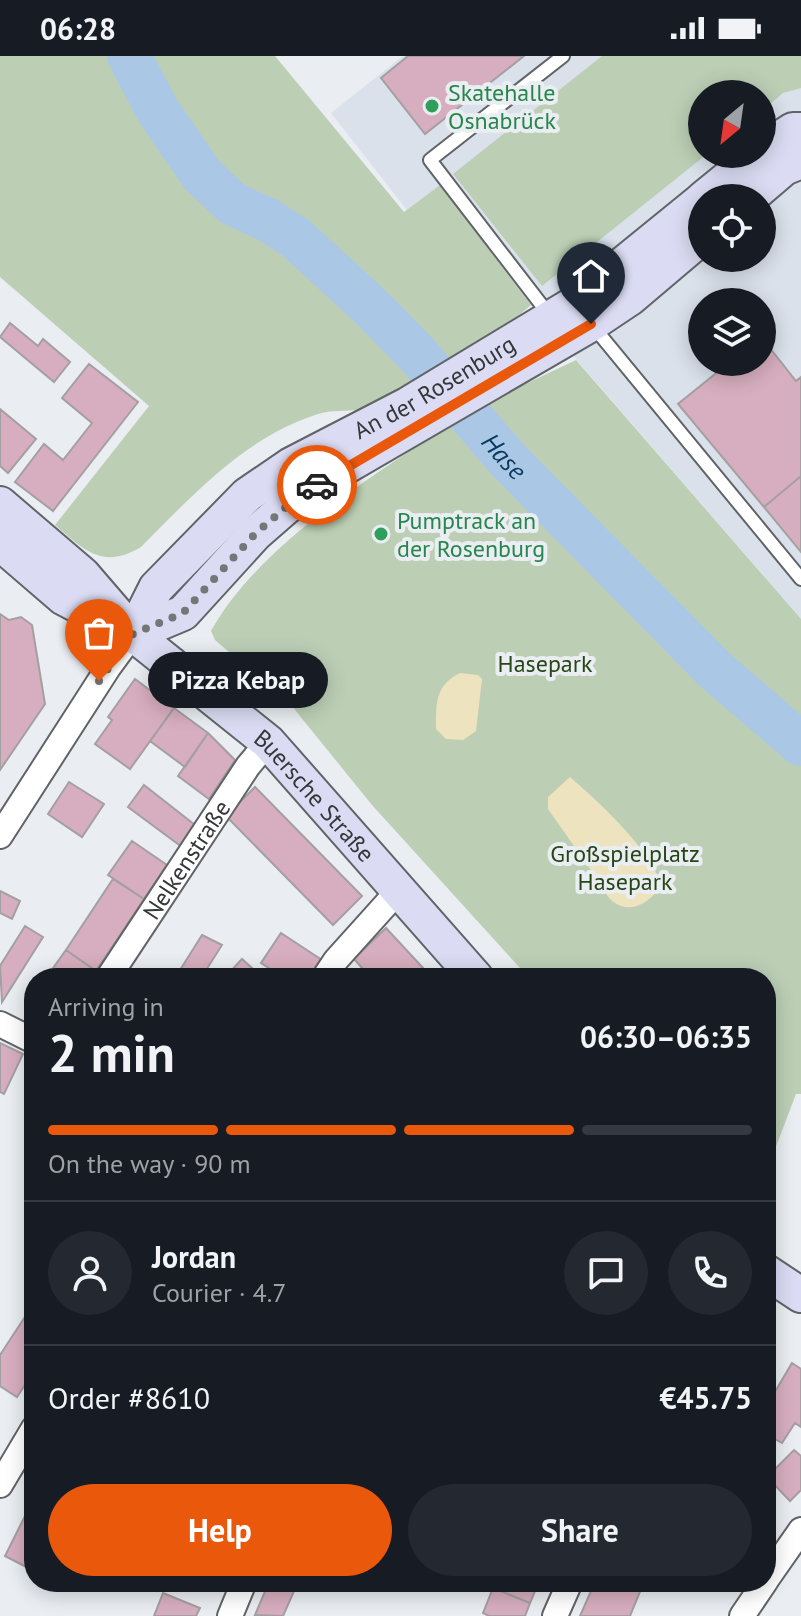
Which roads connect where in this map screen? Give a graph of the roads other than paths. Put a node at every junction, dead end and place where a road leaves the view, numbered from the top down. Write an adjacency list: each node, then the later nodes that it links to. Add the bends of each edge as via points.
1 (563, 56): 10 (lane, via 430,160)
2 (801, 130): 3 (street, An der Rosenburg)
3 (776, 141)
4 (801, 161): 7 (street)
5 (741, 168): 6 (street, An der Rosenburg)
6 (721, 184)
7 (765, 184)
8 (688, 211): 10 (street, An der Rosenburg)
9 (688, 249): 11 (street, An der Rosenburg)
10 (552, 318): 12 (street, An der Rosenburg)
11 (591, 324): 12 (street, An der Rosenburg); 15 (lane)
12 (482, 375): 16 (street, An der Rosenburg, via 415,414 286,507 183,613)
13 (0, 504): 16 (street, via 83,575)
14 (0, 543): 16 (street, via 64,598)
15 (801, 579)
16 (133, 634): 17 (street, Buersche Straße); 18 (street)
17 (268, 742): 19 (street, Buersche Straße); 20 (street, Nelkenstraße)
18 (0, 836)
19 (399, 890): 21 (street); 22 (street, Buersche Straße)
20 (115, 968)
21 (331, 968)
22 (467, 968)
23 (0, 1024): 24 (street)
24 (24, 1036)
25 (776, 1279): 26 (street)
26 (801, 1295)
27 (24, 1445): 28 (street)
28 (0, 1485)
29 (801, 1530): 30 (street)
30 (776, 1565)
31 (240, 1592): 34 (street)
32 (566, 1592): 35 (street)
33 (758, 1592): 36 (street)
34 (230, 1616)
35 (555, 1616)
36 (742, 1616)

